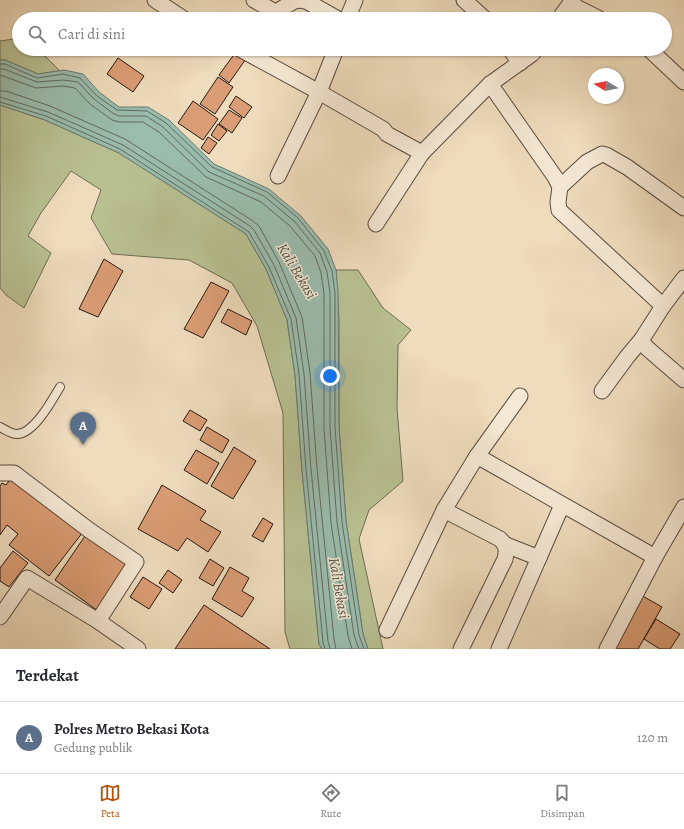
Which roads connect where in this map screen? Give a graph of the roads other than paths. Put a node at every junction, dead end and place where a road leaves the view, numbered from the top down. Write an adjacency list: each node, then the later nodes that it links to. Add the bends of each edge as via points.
1 (155, 0): 7 (street)
2 (254, 0): 3 (street, via 275,12)
3 (298, 0): 8 (street, via 306,1)
4 (355, 0): 9 (street)
5 (464, 0): 10 (street)
6 (571, 2): 11 (street); 12 (street)
7 (173, 12)
8 (326, 12)
9 (350, 12)
10 (477, 12)
11 (564, 12)
12 (588, 12)
13 (253, 56): 21 (street)
14 (333, 56): 21 (street)
15 (515, 56): 18 (street)
16 (529, 56): 18 (street)
17 (656, 56): 19 (street)
18 (520, 63): 20 (street)
19 (684, 82)
20 (490, 84): 22 (street); 24 (street, via 555,176)
21 (319, 92): 22 (street); 23 (street)
22 (422, 153): 26 (street)
23 (278, 176)
24 (560, 187): 25 (street, via 587,162 602,154 627,167); 28 (street, via 560,210)
25 (684, 208)
26 (376, 224)
27 (684, 278): 28 (street)
28 (663, 306): 29 (street)
29 (642, 339): 30 (street, via 648,348); 32 (street)
30 (684, 380)
31 (60, 387): 34 (lane, via 43,416 28,429 19,434)
32 (602, 391)
33 (520, 396): 35 (street)
34 (0, 427)
35 (477, 456): 37 (street); 39 (street)
36 (0, 473): 44 (street, via 14,473 136,562)
37 (562, 505): 41 (street); 42 (street)
38 (684, 507): 41 (street)
39 (444, 510): 40 (street, via 500,539); 45 (street)
40 (506, 545): 42 (street); 47 (street, via 505,559)
41 (655, 557): 49 (street)
42 (539, 558): 48 (street)
43 (0, 617): 44 (street, via 27,578)
44 (98, 621): 46 (street)
45 (387, 630)
46 (138, 649)
47 (462, 649)
48 (499, 649)
49 (607, 649)

